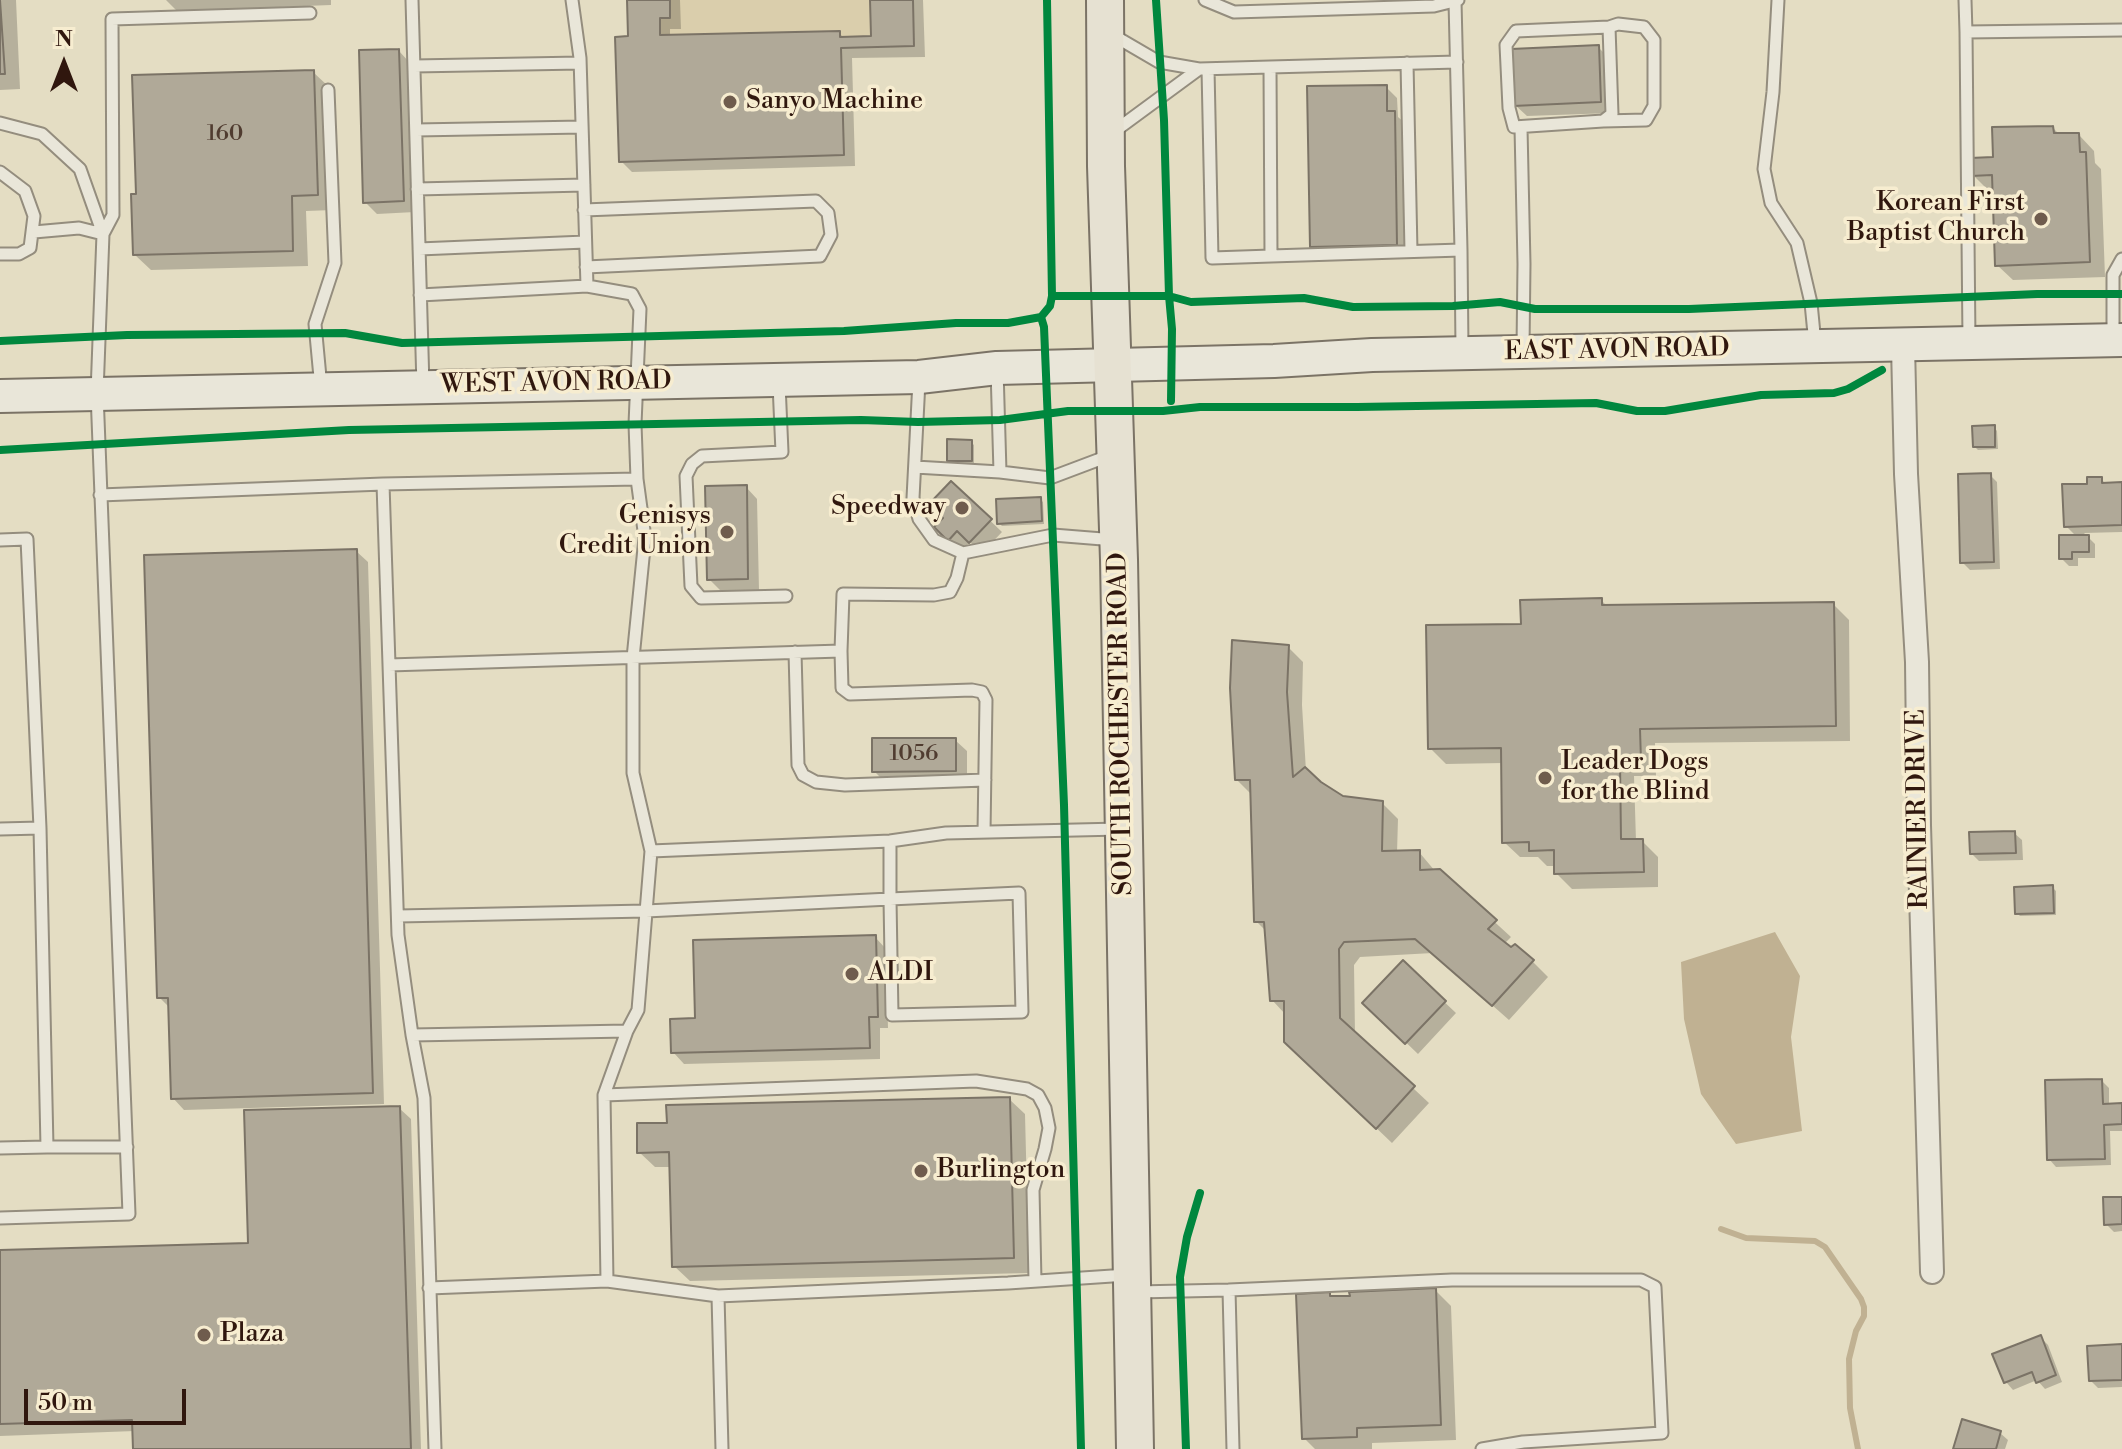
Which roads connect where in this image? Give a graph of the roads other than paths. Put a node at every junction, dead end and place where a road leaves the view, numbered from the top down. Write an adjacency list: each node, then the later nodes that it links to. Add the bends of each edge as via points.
1 (412, 0): 17 (lane)
2 (572, 0): 15 (lane)
3 (1205, 0): 7 (lane)
4 (1457, 0): 8 (lane, via 1434,6); 14 (lane)
5 (1778, 0): 46 (lane, via 1764,169 1771,203 1797,243)
6 (1965, 0): 13 (lane)
7 (1220, 3): 8 (lane, via 1234,12)
8 (1281, 6)
9 (310, 13): 32 (lane, via 112,19 113,215)
10 (1104, 14): 19 (lane, via 1159,62); 26 (main road, SOUTH ROCHESTER ROAD)
11 (1609, 27): 21 (lane, via 1612,114); 21 (lane, via 1644,27 1654,40 1654,106 1646,120); 24 (lane, via 1516,31 1506,45 1509,108 1514,127)
12 (2122, 30): 13 (lane)
13 (1966, 32): 44 (lane)
14 (1457, 62): 16 (lane); 35 (lane)
15 (580, 63): 17 (lane); 23 (lane)
16 (1407, 63): 18 (lane); 36 (lane)
17 (414, 66): 25 (lane)
18 (1270, 67): 19 (lane); 38 (lane)
19 (1204, 69): 26 (lane); 38 (lane, via 1212,258)
20 (328, 90): 55 (lane, via 335,263 315,324)
21 (1603, 121): 24 (lane)
22 (0, 123): 32 (lane, via 42,134 80,169)
23 (582, 127): 25 (lane); 28 (lane)
24 (1521, 128): 47 (lane)
25 (416, 130): 29 (lane)
26 (1105, 138): 49 (main road, SOUTH ROCHESTER ROAD)
27 (0, 172): 31 (lane, via 25,191)
28 (584, 185): 29 (lane); 30 (lane)
29 (417, 189): 34 (lane)
30 (584, 210): 33 (lane); 40 (lane, via 816,201 828,213 831,235 820,256)
31 (34, 232): 32 (lane, via 79,228); 37 (lane, via 30,248)
32 (103, 234): 56 (lane)
33 (585, 242): 34 (lane); 40 (lane)
34 (419, 249): 42 (lane)
35 (1461, 250): 36 (lane); 48 (lane)
36 (1411, 251): 38 (lane)
37 (0, 254)
38 (1271, 256)
39 (2122, 259): 43 (lane, via 2113,275)
40 (586, 267): 41 (lane)
41 (587, 286): 42 (lane); 53 (lane, via 632,294 640,309)
42 (420, 295): 54 (lane)
43 (2118, 340): 44 (main road, EAST AVON ROAD)
44 (1969, 345): 45 (main road, EAST AVON ROAD)
45 (1903, 346): 46 (main road, EAST AVON ROAD); 89 (street, RAINIER DRIVE, via 1917,662)
46 (1816, 347): 47 (main road, EAST AVON ROAD)
47 (1523, 353): 48 (main road, EAST AVON ROAD)
48 (1462, 354): 49 (main road, EAST AVON ROAD)
49 (1112, 366): 50 (main road, WEST AVON ROAD); 58 (main road, SOUTH ROCHESTER ROAD)
50 (997, 368): 51 (main road, WEST AVON ROAD); 60 (lane)
51 (919, 377): 52 (main road, WEST AVON ROAD); 59 (lane)
52 (779, 379): 53 (main road, WEST AVON ROAD); 67 (lane, via 782,452 702,456 686,476 691,586 701,598)
53 (637, 382): 54 (main road, WEST AVON ROAD); 61 (lane)
54 (423, 386): 55 (main road, WEST AVON ROAD)
55 (321, 389): 56 (main road, WEST AVON ROAD)
56 (97, 393): 57 (main road, WEST AVON ROAD); 63 (lane)
57 (0, 396)
58 (1115, 454): 60 (lane, via 1050,478); 65 (main road, SOUTH ROCHESTER ROAD)
59 (915, 467): 60 (lane); 66 (lane, via 913,498 919,519 934,540)
60 (1000, 472)
61 (637, 479): 62 (lane); 70 (lane, via 645,538)
62 (383, 484): 63 (lane); 71 (lane)
63 (100, 495): 86 (lane)
64 (0, 540): 73 (lane, via 27,539)
65 (1118, 540): 66 (lane, via 1053,535); 75 (main road, SOUTH ROCHESTER ROAD)
66 (963, 553): 68 (lane, via 950,592 843,594)
67 (786, 596)
68 (841, 651): 69 (lane); 72 (lane, via 842,688 850,694 982,692)
69 (795, 652): 70 (lane); 72 (lane, via 798,765 803,775 845,785)
70 (633, 658): 71 (lane); 78 (lane, via 633,773)
71 (389, 665): 81 (lane)
72 (985, 780): 76 (lane)
73 (40, 828): 74 (lane); 85 (lane)
74 (0, 829)
75 (1124, 829): 76 (lane); 92 (main road, SOUTH ROCHESTER ROAD)
76 (984, 832): 77 (lane)
77 (890, 841): 78 (lane); 79 (lane)
78 (651, 851): 80 (lane)
79 (890, 899): 79 (lane, via 892,1015 1022,1012 1019,893); 80 (lane)
80 (646, 911): 81 (lane); 82 (lane, via 638,1010)
81 (398, 916): 83 (lane)
82 (627, 1031): 83 (lane); 84 (lane)
83 (412, 1035): 93 (lane, via 424,1098)
84 (604, 1095): 90 (lane); 91 (lane, via 976,1081 1027,1089 1038,1095 1049,1128 1033,1190)
85 (47, 1147): 86 (lane); 87 (lane)
86 (127, 1147): 88 (lane, via 129,1214)
87 (0, 1148)
88 (0, 1218)
89 (1932, 1272)
90 (607, 1281): 93 (lane); 95 (lane)
91 (1035, 1281): 92 (lane); 95 (lane)
92 (1132, 1284): 94 (lane); 98 (main road, SOUTH ROCHESTER ROAD)
93 (429, 1288): 96 (lane)
94 (1229, 1290): 99 (lane); 101 (lane, via 1452,1280 1641,1280 1655,1287 1662,1433)
95 (718, 1296): 97 (lane)
96 (435, 1449)
97 (722, 1449)
98 (1135, 1449)
99 (1233, 1449)
100 (1482, 1449): 101 (lane)
101 (1488, 1449)

